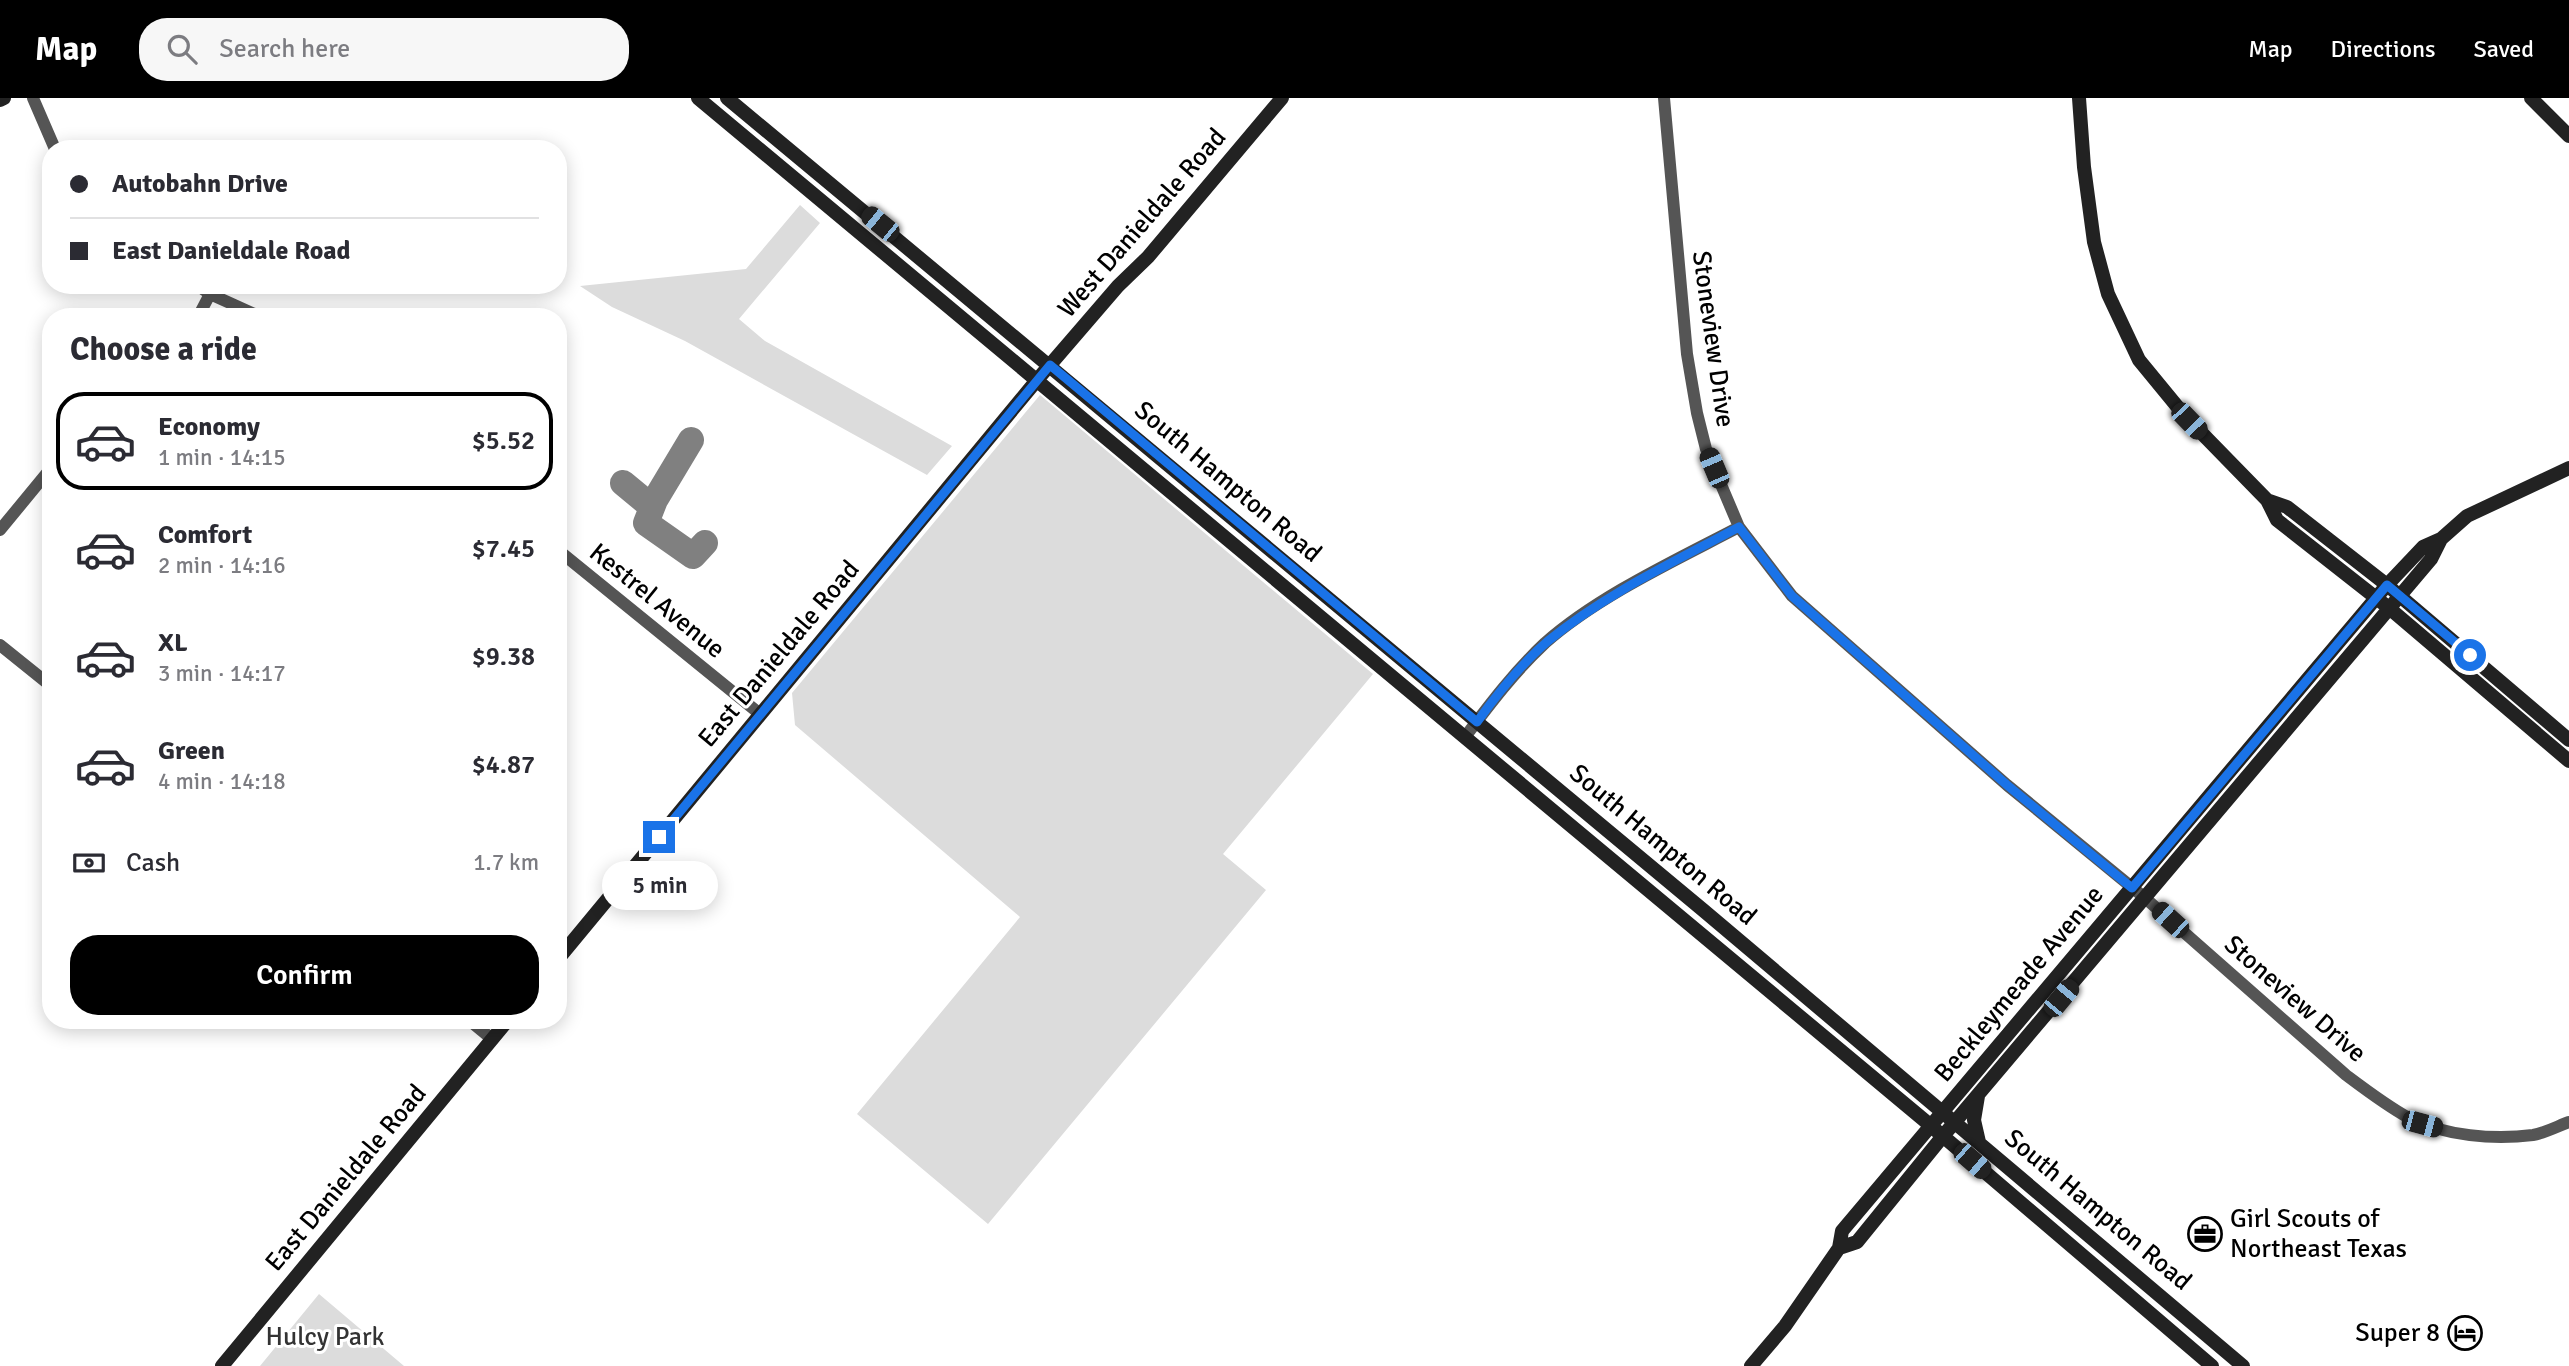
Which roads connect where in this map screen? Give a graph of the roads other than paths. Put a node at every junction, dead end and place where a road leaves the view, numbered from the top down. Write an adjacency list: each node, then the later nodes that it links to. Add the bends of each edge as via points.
1 (33, 98): 10 (street)
2 (698, 98): 11 (street, South Hampton Road)
3 (727, 98): 8 (street, South Hampton Road)
4 (1282, 98): 17 (street, West Danieldale Road, via 1149,257)
5 (1664, 98): 22 (street, Stoneview Drive, via 1687,354 1697,413 1706,449)
6 (2079, 98): 21 (street, via 2094,242 2108,294 2138,360)
7 (2531, 98): 9 (street)
8 (763, 128): 11 (street); 12 (street, South Hampton Road)
9 (2569, 136)
10 (51, 140)
11 (750, 141): 13 (street, South Hampton Road)
12 (880, 224): 13 (street); 17 (street, South Hampton Road)
13 (866, 238): 18 (street, South Hampton Road)
14 (210, 294): 15 (street); 16 (street)
15 (203, 308)
16 (241, 308)
17 (1050, 365): 18 (street, West Danieldale Road); 25 (street, South Hampton Road)
18 (1037, 380): 27 (street, South Hampton Road); 34 (street, East Danieldale Road)
19 (2569, 468): 24 (street, Beckleymeade Avenue, via 2467,516)
20 (42, 479): 23 (street)
21 (2267, 500): 28 (street, via 2287,507); 30 (street, via 2277,520)
22 (1739, 527): 35 (street, via 1587,612 1515,673); 41 (street, Stoneview Drive, via 1792,596)
23 (0, 530)
24 (2441, 539): 28 (street, Beckleymeade Avenue, via 2423,547); 29 (street, Beckleymeade Avenue, via 2431,559)
25 (1268, 547): 27 (street); 35 (street, South Hampton Road)
26 (567, 557): 34 (street, Kestrel Avenue)
27 (1255, 562): 36 (street, South Hampton Road)
28 (2387, 585): 29 (street); 30 (street, Beckleymeade Avenue)
29 (2399, 596): 31 (street, Beckleymeade Avenue); 37 (street)
30 (2376, 598): 31 (street); 38 (street, Beckleymeade Avenue)
31 (2389, 608): 39 (street, Beckleymeade Avenue); 40 (street)
32 (0, 645): 33 (street)
33 (42, 679)
34 (760, 714): 43 (street, East Danieldale Road)
35 (1477, 722): 36 (street); 47 (street, South Hampton Road)
36 (1465, 737): 52 (street, South Hampton Road)
37 (2569, 740)
38 (2255, 742): 39 (street); 41 (street, Beckleymeade Avenue)
39 (2267, 752): 42 (street, Beckleymeade Avenue)
40 (2569, 761)
41 (2132, 888): 42 (street, Stoneview Drive); 48 (street, Beckleymeade Avenue)
42 (2145, 898): 48 (street, Beckleymeade Avenue); 51 (street, Stoneview Drive, via 2346,1075 2407,1117 2446,1130 2500,1138 2533,1135)
43 (567, 948)
44 (480, 1029): 46 (street)
45 (500, 1029): 46 (street, East Danieldale Road)
46 (492, 1039): 58 (street, East Danieldale Road)
47 (1919, 1091): 48 (street, via 1941,1095); 49 (street, South Hampton Road)
48 (1972, 1091): 49 (street, Beckleymeade Avenue); 50 (street, Beckleymeade Avenue); 54 (street)
49 (1943, 1111): 50 (street, South Hampton Road); 52 (street, Beckleymeade Avenue)
50 (1956, 1122): 53 (street, Beckleymeade Avenue); 54 (street, South Hampton Road)
51 (2569, 1122)
52 (1931, 1126): 53 (street, South Hampton Road); 55 (street, Beckleymeade Avenue, via 1842,1231)
53 (1943, 1136): 55 (street, Beckleymeade Avenue, via 1857,1242); 57 (street, South Hampton Road)
54 (1979, 1142): 56 (street, South Hampton Road)
55 (1839, 1248): 59 (street, Beckleymeade Avenue)
56 (2131, 1271): 57 (street); 61 (street, South Hampton Road)
57 (2117, 1286): 60 (street, South Hampton Road)
58 (222, 1366)
59 (1751, 1366)
60 (2212, 1366)
61 (2243, 1366)

